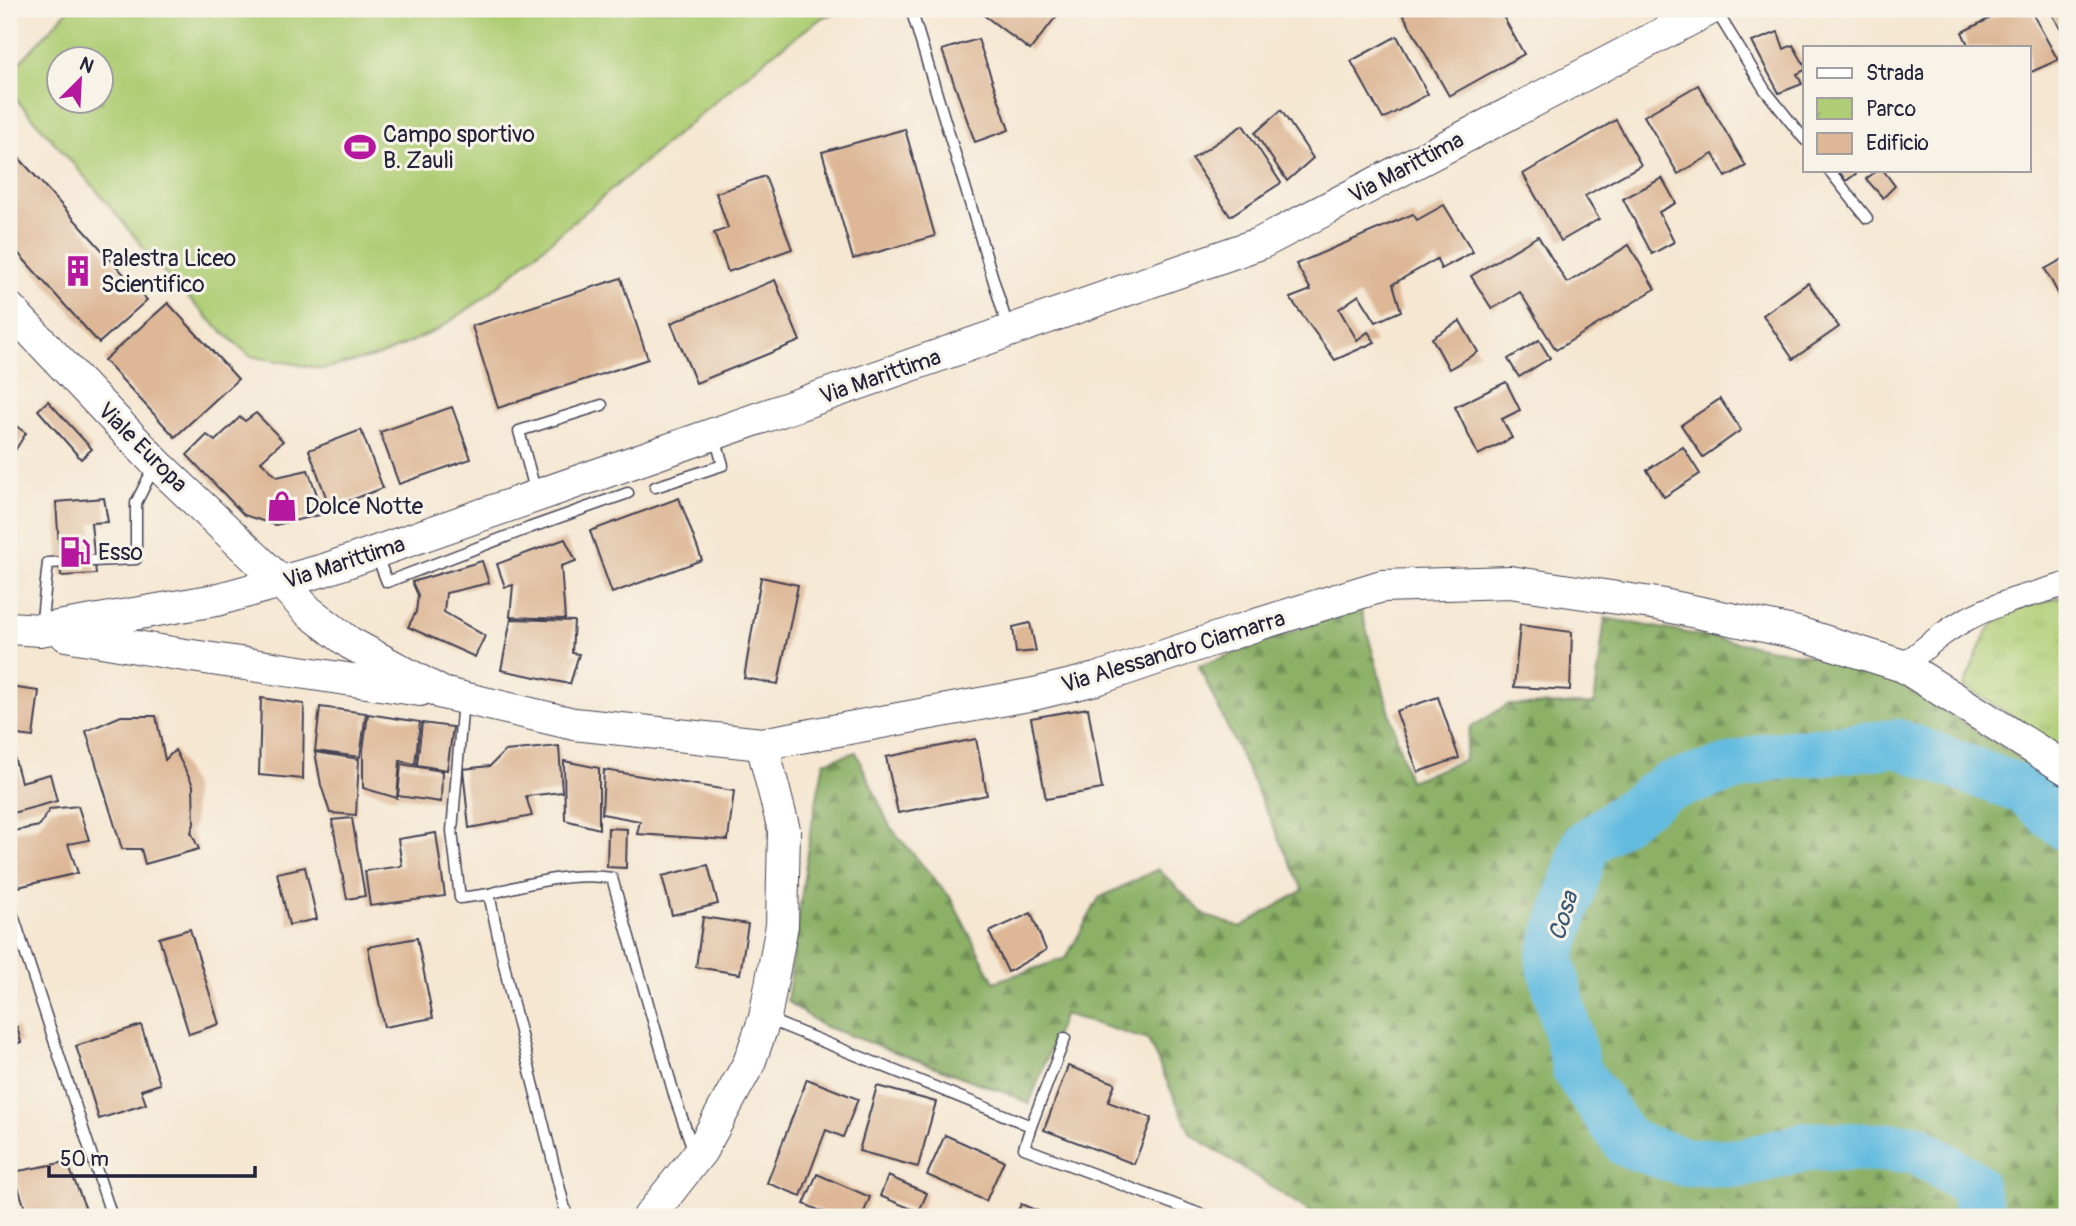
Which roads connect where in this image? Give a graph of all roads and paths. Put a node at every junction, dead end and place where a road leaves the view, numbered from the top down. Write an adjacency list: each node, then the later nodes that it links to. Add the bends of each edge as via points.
1 (911, 9): 7 (lane)
2 (1713, 9): 3 (lane, via 1765,90); 7 (main road, Via Marittima, via 1261,243)
3 (1803, 138)
4 (1831, 172): 5 (lane)
5 (1867, 218)
6 (9, 308): 10 (main road, Viale Europa)
7 (1009, 331): 9 (main road, Via Marittima)
8 (602, 405): 13 (lane, via 519,431)
9 (714, 434): 11 (lane, via 723,465); 13 (main road, Via Marittima)
10 (156, 463): 14 (main road, Viale Europa); 17 (lane, via 136,503 136,559 48,563)
11 (655, 487)
12 (628, 493): 13 (lane)
13 (555, 499): 14 (main road, Via Marittima)
14 (282, 583): 17 (main road, Via Marittima, via 216,600); 19 (main road, Via Alessandro Ciamarra, via 308,611 350,643)
15 (2067, 584): 18 (street, via 1969,618)
16 (9, 628): 17 (main road, Via Marittima)
17 (40, 630): 19 (main road)
18 (1903, 666): 20 (main road, Via Alessandro Ciamarra, via 1798,633 1658,604 1510,582 1382,586 1096,679); 21 (main road, Via Alessandro Ciamarra)
19 (452, 696): 20 (main road, Via Alessandro Ciamarra, via 574,724); 22 (lane, via 452,831 460,898)
20 (762, 744): 24 (main road, via 784,830 782,925)
21 (2067, 769)
22 (489, 894): 27 (lane, via 545,881 612,878); 29 (lane)
23 (9, 903): 28 (lane)
24 (765, 1018): 26 (lane); 27 (main road, via 749,1063)
25 (1065, 1038): 26 (lane)
26 (1031, 1126): 31 (lane, via 1024,1148)
27 (696, 1158): 30 (main road)
28 (112, 1217)
29 (567, 1217)
30 (649, 1217)
31 (1208, 1217)

